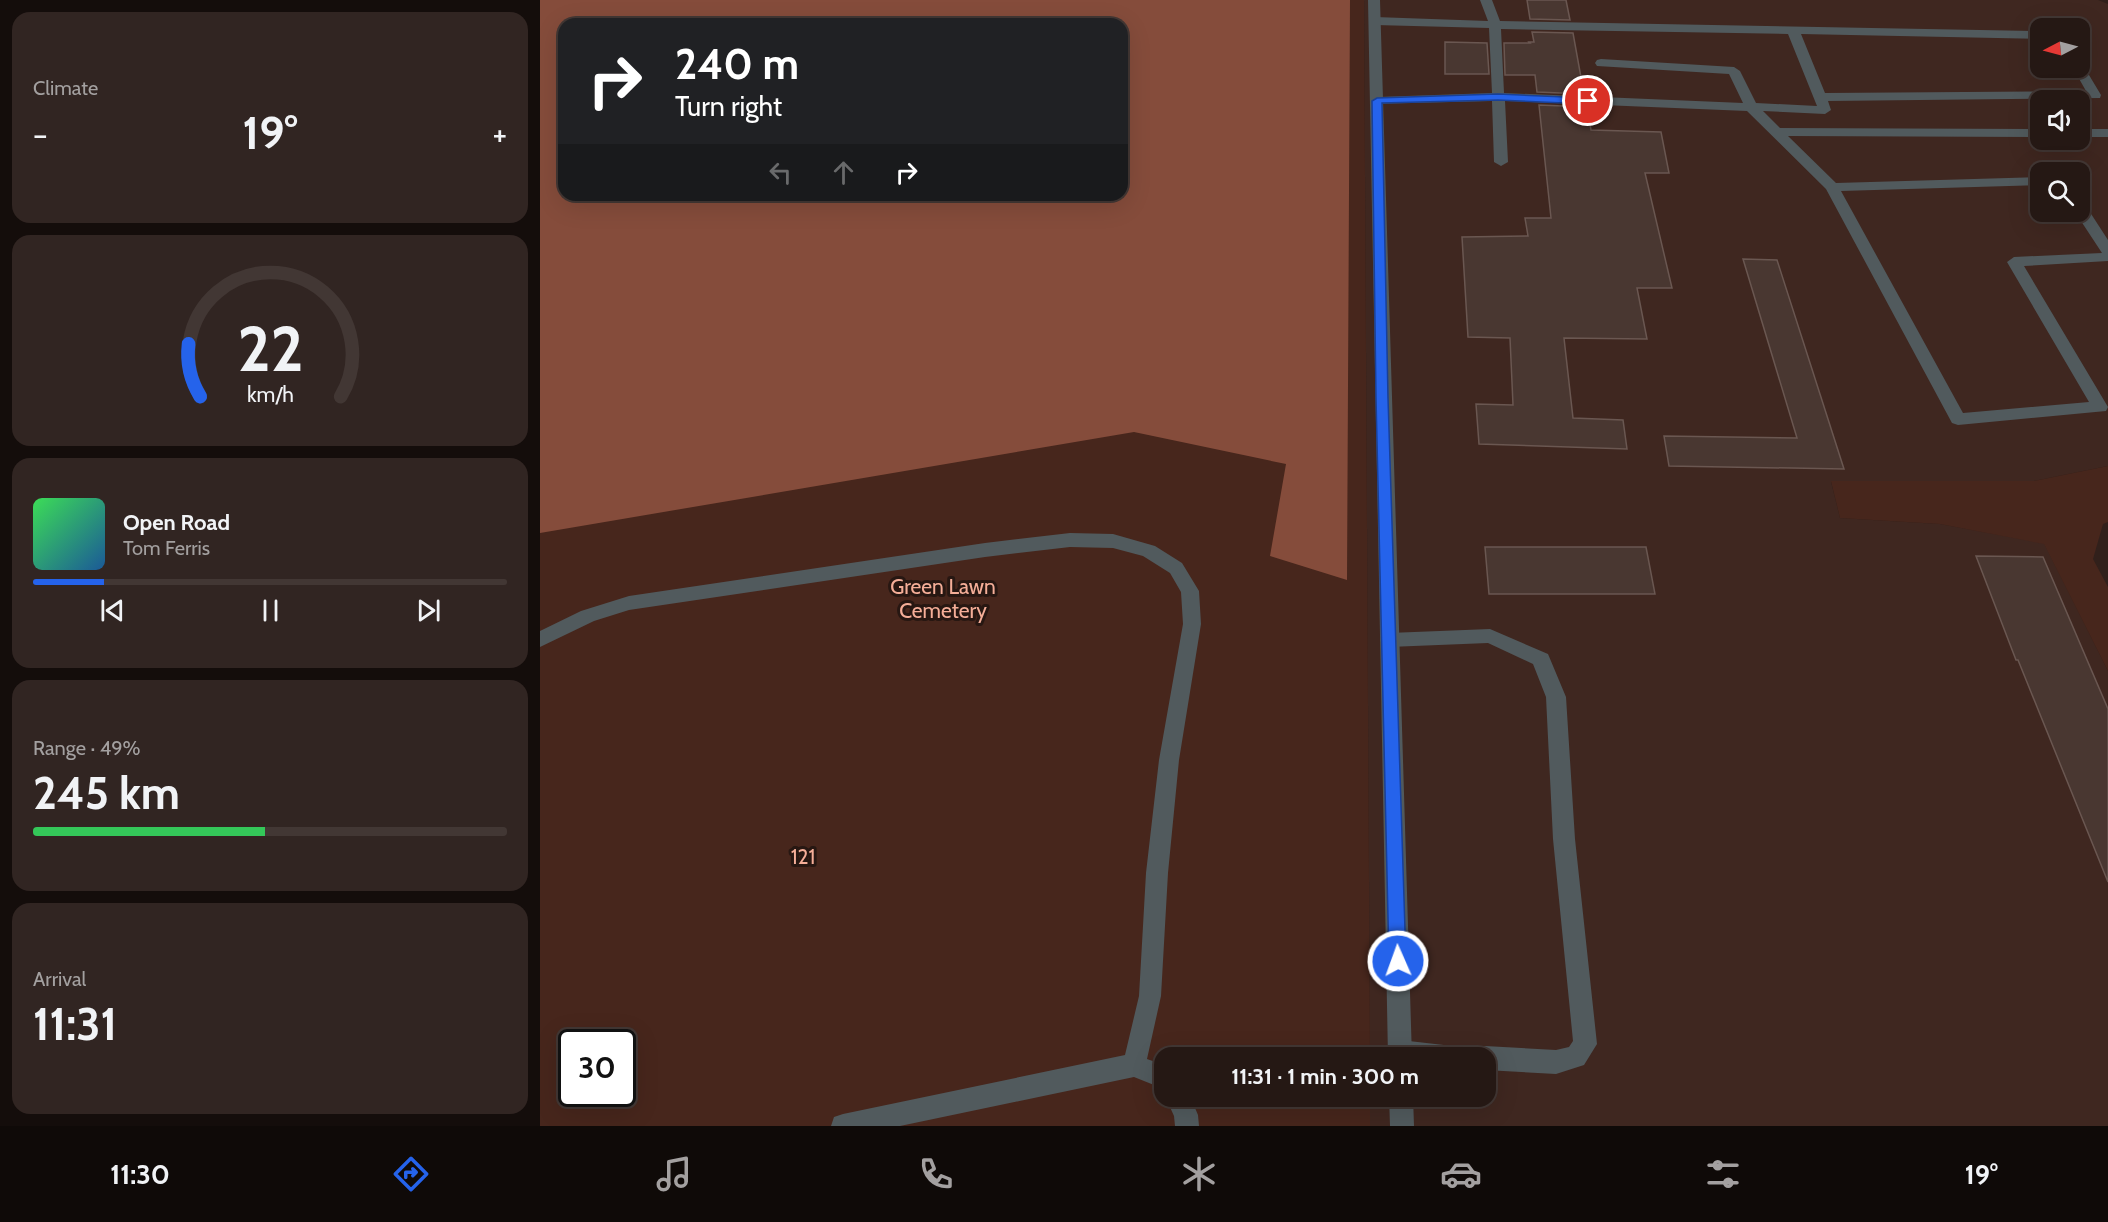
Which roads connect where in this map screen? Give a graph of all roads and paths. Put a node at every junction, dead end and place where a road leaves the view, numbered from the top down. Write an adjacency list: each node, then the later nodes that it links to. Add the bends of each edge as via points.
1 (1374, 0): 3 (street)
2 (1486, 0): 4 (street)
3 (1374, 21): 4 (street); 11 (street)
4 (1495, 25): 5 (street); 9 (street)
5 (1793, 30): 6 (street); 10 (street)
6 (2030, 35)
7 (1601, 63): 12 (street, via 1734,71)
8 (2085, 78): 10 (street, via 2095,95)
9 (1498, 97): 11 (street); 12 (street); 17 (street)
10 (1820, 97): 12 (street, via 1825,110)
11 (1377, 101): 24 (street)
12 (1752, 108): 13 (street)
13 (1777, 132): 14 (street); 19 (street)
14 (2030, 133)
15 (2090, 133): 16 (street)
16 (2108, 133)
17 (1501, 162)
18 (2030, 181): 19 (street)
19 (1832, 187): 22 (street, via 1958,419 2100,407 2014,262)
20 (2089, 222): 21 (street)
21 (2108, 251)
22 (2108, 257)
23 (540, 640): 27 (street, via 588,616 629,603 1070,540 1113,541 1149,551 1176,568 1190,591 1192,624 1169,760 1150,996)
24 (1389, 640): 25 (street); 26 (street, via 1490,636 1541,658 1556,697 1564,839 1585,1044 1576,1057 1556,1062)
25 (1400, 1047)
26 (1496, 1059)
27 (1134, 1065): 28 (street); 31 (street)
28 (1154, 1073)
29 (1182, 1107): 32 (street)
30 (1401, 1107): 33 (street)
31 (843, 1126)
32 (1187, 1126)
33 (1402, 1126)

